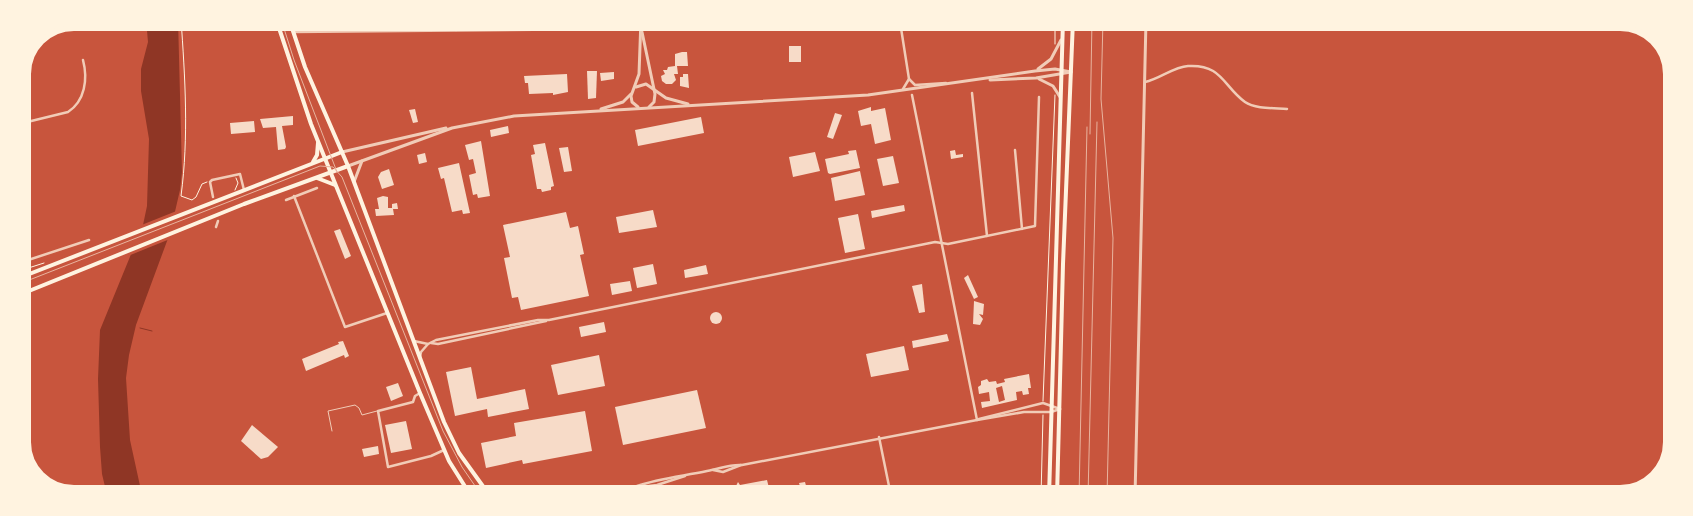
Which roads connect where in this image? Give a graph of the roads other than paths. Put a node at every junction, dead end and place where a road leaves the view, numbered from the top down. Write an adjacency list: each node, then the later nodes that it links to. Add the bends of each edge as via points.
1 (279, 28): 41 (main road)
2 (292, 28): 13 (main road)
3 (330, 28): 11 (street)
4 (901, 28): 9 (street); 20 (street)
5 (1063, 28): 14 (main road)
6 (1073, 28): 18 (main road)
7 (1146, 28): 23 (street)
8 (616, 29): 9 (street); 12 (street)
9 (641, 29): 26 (street, via 639,74); 27 (street)
10 (388, 30): 11 (street); 12 (street)
11 (330, 31): 13 (street)
12 (456, 31)
13 (293, 32): 43 (main road)
14 (1063, 36): 16 (main road); 17 (street, via 1055,54)
15 (83, 60): 39 (street, via 86,76 74,108)
16 (1062, 70): 17 (street); 18 (street); 19 (main road)
17 (1035, 71): 22 (street)
18 (1070, 72): 19 (street); 72 (main road)
19 (1062, 75): 21 (street); 34 (main road)
20 (909, 78): 24 (street, via 915,85); 25 (street)
21 (1036, 78): 22 (street); 34 (street, via 1055,88)
22 (975, 80): 24 (street)
23 (1145, 82): 38 (street, via 1184,66 1200,67 1219,74 1245,102); 87 (street)
24 (955, 83): 28 (street)
25 (908, 84): 28 (street); 29 (street)
26 (634, 88): 27 (street, via 643,84); 31 (street)
27 (654, 89): 35 (street, via 674,101); 37 (street, via 654,102)
28 (914, 89): 29 (street)
29 (899, 91): 35 (street)
30 (972, 93): 60 (street)
31 (631, 94): 36 (street); 37 (street, via 634,104)
32 (912, 95): 62 (street)
33 (1039, 96): 59 (street, via 1035,226)
34 (1061, 100): 71 (main road)
35 (696, 105): 37 (street)
36 (609, 108): 37 (street); 40 (street, via 514,116)
37 (643, 108)
38 (1287, 109)
39 (28, 121)
40 (452, 128): 43 (street); 45 (street)
41 (318, 141): 44 (main road); 46 (main road)
42 (1014, 150): 59 (street)
43 (342, 152): 44 (main road); 47 (main road)
44 (325, 158): 46 (main road); 48 (main road)
45 (362, 160): 47 (street); 50 (street)
46 (313, 162): 53 (main road)
47 (348, 166): 48 (main road); 50 (main road)
48 (330, 172): 49 (main road); 51 (main road)
49 (314, 178): 51 (main road); 65 (main road)
50 (354, 182): 67 (main road)
51 (336, 185): 66 (main road)
52 (317, 188): 54 (street)
53 (244, 190): 55 (street, via 240,174 210,182); 64 (main road)
54 (294, 196): 56 (street); 66 (street, via 345,328)
55 (214, 197)
56 (286, 200)
57 (218, 221): 58 (street)
58 (216, 227)
59 (1022, 229): 60 (street)
60 (987, 236): 62 (street)
61 (89, 240): 63 (street)
62 (940, 243): 68 (street); 75 (street)
63 (28, 260)
64 (28, 275)
65 (28, 291)
66 (388, 313): 70 (main road)
67 (411, 339): 68 (street); 69 (main road)
68 (429, 344): 69 (street, via 421,352)
69 (420, 361): 82 (main road, via 452,441)
70 (420, 393): 73 (street, via 413,402); 78 (main road)
71 (1051, 404): 72 (street); 74 (main road); 75 (street, via 1043,403)
72 (1060, 409): 74 (street); 86 (main road)
73 (378, 411): 76 (lane, via 362,415 355,405 328,410); 78 (street, via 388,467)
74 (1051, 412): 75 (street, via 1024,412); 85 (main road)
75 (977, 420): 77 (street)
76 (332, 432)
77 (879, 437): 79 (street); 84 (street)
78 (444, 450): 81 (main road)
79 (742, 465): 80 (street, via 727,465); 80 (street, via 723,472)
80 (713, 470): 83 (street)
81 (466, 488)
82 (484, 488)
83 (623, 488)
84 (889, 488)
85 (1049, 488)
86 (1058, 488)
87 (1135, 488)

